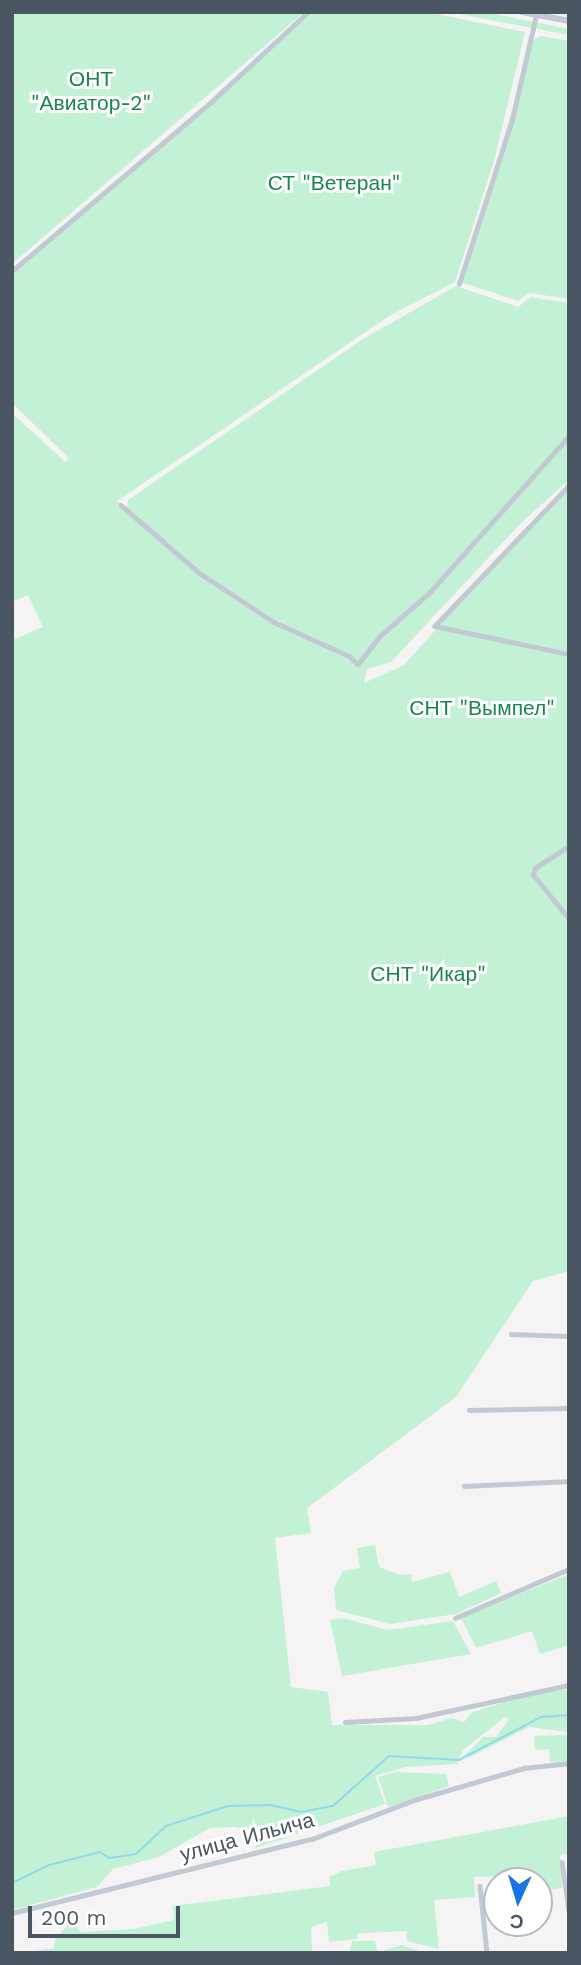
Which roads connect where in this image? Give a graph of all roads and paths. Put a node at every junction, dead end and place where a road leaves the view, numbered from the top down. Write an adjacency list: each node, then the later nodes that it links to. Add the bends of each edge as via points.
1 (308, 12): 5 (street, via 210,103)
2 (522, 12): 3 (street)
3 (536, 15): 4 (street); 6 (street, via 512,120)
4 (569, 21)
5 (12, 271)
6 (459, 284)
7 (569, 436): 9 (street, via 430,592 380,636 358,664 274,622 201,574)
8 (569, 486): 10 (street, via 435,626)
9 (121, 505)
10 (569, 654)
11 (569, 846): 12 (street, via 535,868 533,875)
12 (567, 917)
13 (511, 1335): 14 (street)
14 (569, 1336)
15 (569, 1408): 16 (street)
16 (469, 1410)
17 (569, 1481): 18 (street)
18 (464, 1486)
19 (569, 1569): 20 (street)
20 (455, 1618)
21 (569, 1685): 22 (street, via 416,1718)
22 (345, 1722)
23 (569, 1763): 27 (street, улица Ильича, via 500,1774 312,1839)
24 (562, 1861): 26 (street)
25 (480, 1886): 28 (street)
26 (569, 1911)
27 (12, 1913)
28 (487, 1953)

